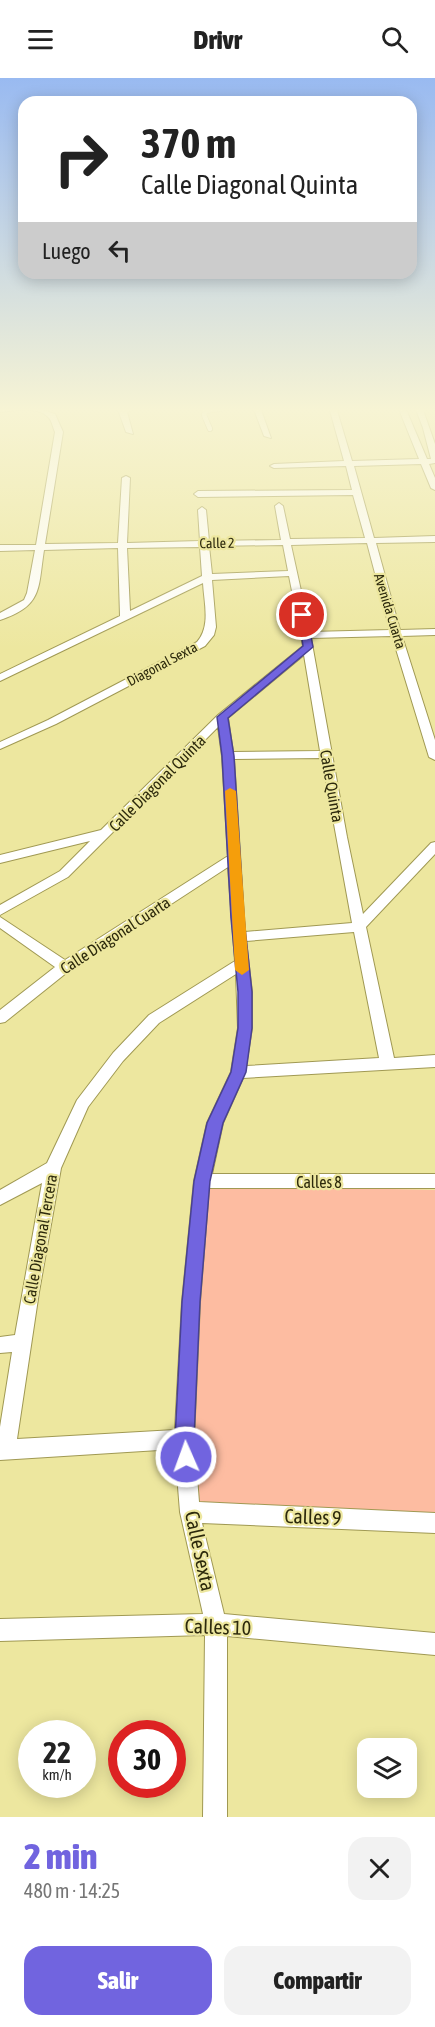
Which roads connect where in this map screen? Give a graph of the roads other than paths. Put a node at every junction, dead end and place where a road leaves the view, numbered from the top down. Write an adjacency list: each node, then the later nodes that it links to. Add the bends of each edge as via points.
1 (49, 488): 13 (street)
2 (125, 488): 12 (street)
3 (356, 488): 4 (street, Avenida Cuarta)
4 (357, 492): 5 (street); 9 (street, Avenida Cuarta)
5 (198, 494)
6 (279, 507): 10 (street, Calle Quinta)
7 (202, 510): 11 (street, Diagonal Sexta)
8 (435, 538): 9 (street, Calle 2)
9 (369, 540): 10 (street, Calle 2); 20 (street, Avenida Cuarta)
10 (286, 542): 11 (street, Calle 2); 15 (street, Calle Quinta)
11 (204, 543): 12 (street, Calle 2); 16 (street, Diagonal Sexta)
12 (122, 545): 13 (street, Calle 2); 18 (street)
13 (40, 547): 14 (street, Calle 2); 17 (street, via 28,602)
14 (0, 548)
15 (294, 573): 16 (street); 21 (street, Calle Quinta)
16 (208, 577): 18 (street); 24 (street, Diagonal Sexta, via 211,627 201,644)
17 (0, 617)
18 (125, 618): 22 (street)
19 (435, 632): 20 (street)
20 (398, 633): 21 (street); 27 (street, Avenida Cuarta)
21 (307, 641): 23 (street, Calle Diagonal Quinta); 25 (street, Calle Quinta)
22 (0, 678)
23 (222, 717): 26 (street, Calle Sexta); 28 (street, Calle Diagonal Quinta)
24 (0, 746)
25 (327, 754): 26 (street); 34 (street, Calle Quinta)
26 (228, 756): 30 (street, Calle Sexta)
27 (435, 757)
28 (108, 832): 31 (street); 32 (street, Calle Diagonal Quinta, via 64,874)
29 (435, 846): 34 (street)
30 (233, 858): 35 (street, Calle Sexta); 37 (street, Calle Diagonal Cuarta)
31 (0, 860)
32 (0, 911)
33 (0, 922): 37 (street)
34 (359, 927): 35 (street); 40 (street, Calle Quinta)
35 (239, 938): 36 (street, Calle Sexta)
36 (241, 964): 41 (street, Calle Sexta, via 245,1028); 42 (street, Calle Diagonal Tercera, via 154,1020 118,1057 82,1104)
37 (65, 967): 38 (street, Calle Diagonal Cuarta)
38 (0, 1018)
39 (435, 1061): 40 (street)
40 (388, 1065): 41 (street)
41 (238, 1072): 43 (street, Calle Sexta, via 215,1123)
42 (53, 1168): 45 (street); 46 (street, Calle Diagonal Tercera)
43 (202, 1181): 44 (street, Calles 8); 48 (street, Calle Sexta)
44 (435, 1181)
45 (0, 1198)
46 (21, 1343): 47 (street); 49 (street, Calle Diagonal Tercera)
47 (0, 1345)
48 (184, 1439): 49 (street); 50 (street, Calle Sexta)
49 (3, 1450)
50 (190, 1512): 51 (street, Calles 9); 52 (street, Calle Sexta)
51 (435, 1524)
52 (216, 1624): 53 (street, Calles 10); 54 (street, Calles 10); 55 (street, Calle Sexta)
53 (0, 1630)
54 (435, 1644)
55 (215, 1817)

